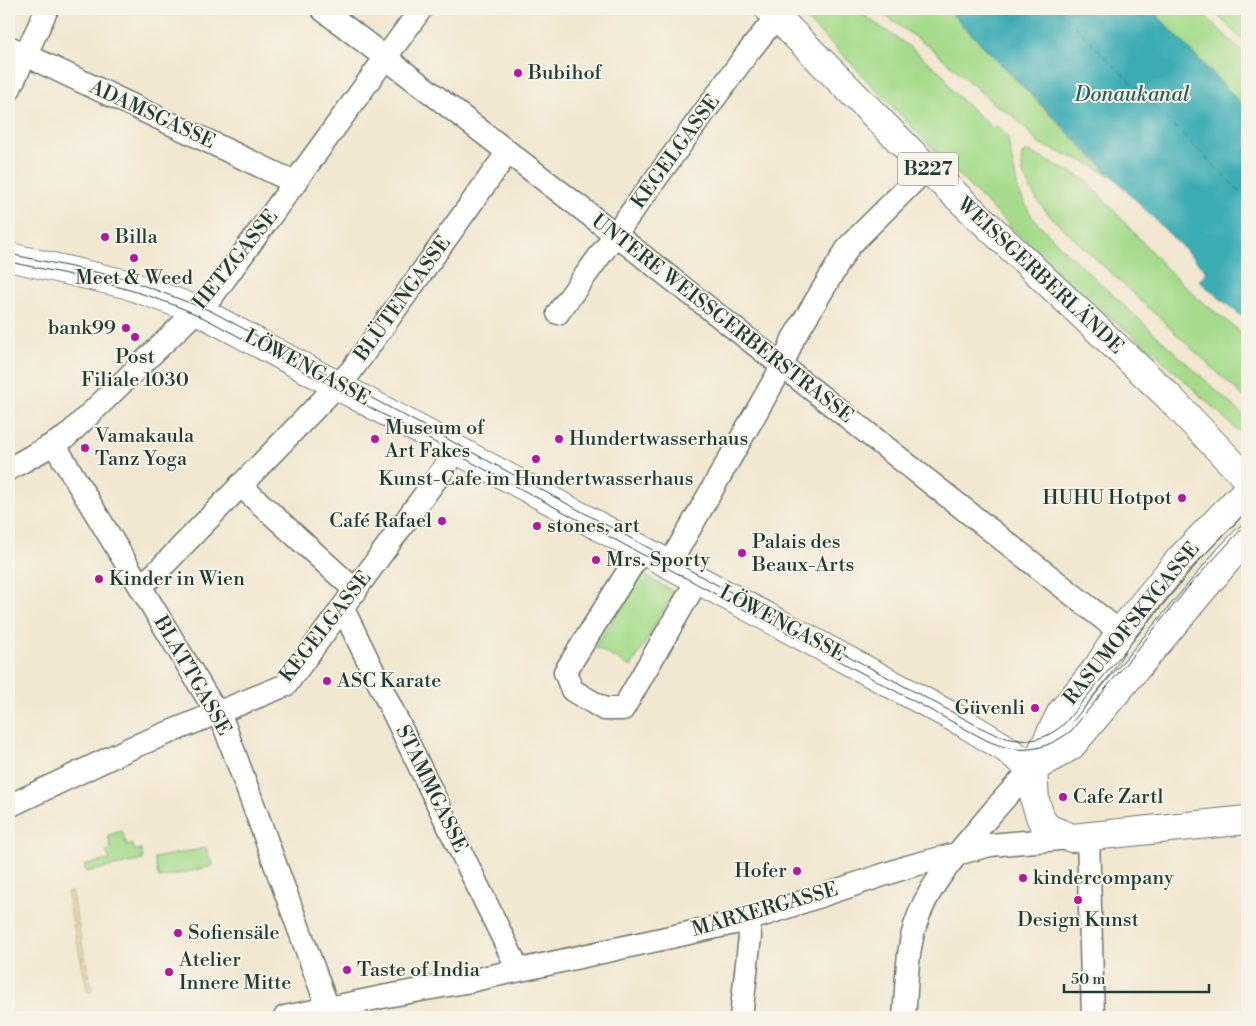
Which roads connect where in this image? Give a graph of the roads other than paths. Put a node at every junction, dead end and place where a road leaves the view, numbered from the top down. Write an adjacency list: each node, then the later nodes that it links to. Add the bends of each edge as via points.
1 (47, 9): 5 (street)
2 (322, 9): 6 (street, UNTERE WEISSGERBERSTRASSE)
3 (420, 9): 6 (street, HETZGASSE)
4 (773, 12): 9 (street, WEISSGERBERLÄNDE / B227); 11 (street, KEGELGASSE, via 746,55)
5 (17, 50): 7 (street); 10 (street, ADAMSGASSE)
6 (385, 57): 8 (street, UNTERE WEISSGERBERSTRASSE); 10 (street, HETZGASSE)
7 (9, 90)
8 (508, 152): 11 (street, UNTERE WEISSGERBERSTRASSE); 16 (street, BLÜTENGASSE, via 352,370)
9 (927, 168): 15 (street, via 849,246 793,339); 20 (street, WEISSGERBERLÄNDE / B227, via 1168,396)
10 (296, 183): 13 (street, HETZGASSE, via 213,295)
11 (616, 235): 14 (street, KEGELGASSE); 15 (street, UNTERE WEISSGERBERSTRASSE)
12 (9, 257): 13 (street, LÖWENGASSE, via 126,284)
13 (197, 310): 16 (street, LÖWENGASSE); 17 (street, HETZGASSE, via 66,437)
14 (558, 313)
15 (782, 367): 25 (street); 30 (street, UNTERE WEISSGERBERSTRASSE)
16 (338, 384): 18 (street, LÖWENGASSE); 21 (street, BLÜTENGASSE)
17 (54, 444): 19 (street, HETZGASSE); 27 (street, BLATTGASSE)
18 (458, 449): 24 (street, LÖWENGASSE); 28 (street, KEGELGASSE)
19 (9, 469)
20 (1247, 478)
21 (240, 484): 27 (street, BLÜTENGASSE); 28 (street)
22 (1247, 490): 30 (street, RASUMOFSKYGASSE, via 1181,558)
23 (1247, 540): 32 (street, RASUMOFSKYGASSE, via 1071,746)
24 (642, 549): 25 (street, LÖWENGASSE); 26 (street, via 565,672 572,690 604,709 623,709)
25 (670, 563): 26 (street, LÖWENGASSE)
26 (698, 579): 32 (street, LÖWENGASSE, via 964,723 1006,748)
27 (140, 586): 31 (street, BLATTGASSE)
28 (356, 591): 29 (street, KEGELGASSE)
29 (343, 610): 31 (street, KEGELGASSE, via 286,685); 38 (street, STAMMGASSE)
30 (1120, 632): 32 (street, RASUMOFSKYGASSE, via 1098,667 1061,713)
31 (217, 714): 33 (street, KEGELGASSE, via 133,747); 39 (street, BLATTGASSE, via 224,725)
32 (1032, 769): 35 (street, via 1035,801 1047,828); 36 (street, RASUMOFSKYGASSE)
33 (9, 806)
34 (1247, 820): 35 (street, MARXERGASSE)
35 (1080, 837): 36 (street, MARXERGASSE, via 990,845); 43 (street)
36 (957, 854): 37 (street, MARXERGASSE, via 907,867); 42 (street, RASUMOFSKYGASSE, via 937,879 915,927)
37 (748, 920): 38 (street, MARXERGASSE); 41 (street, via 750,936)
38 (518, 969): 39 (street, MARXERGASSE)
39 (328, 1008): 40 (street, MARXERGASSE)
40 (285, 1017)
41 (741, 1017)
42 (904, 1017)
43 (1093, 1017)

